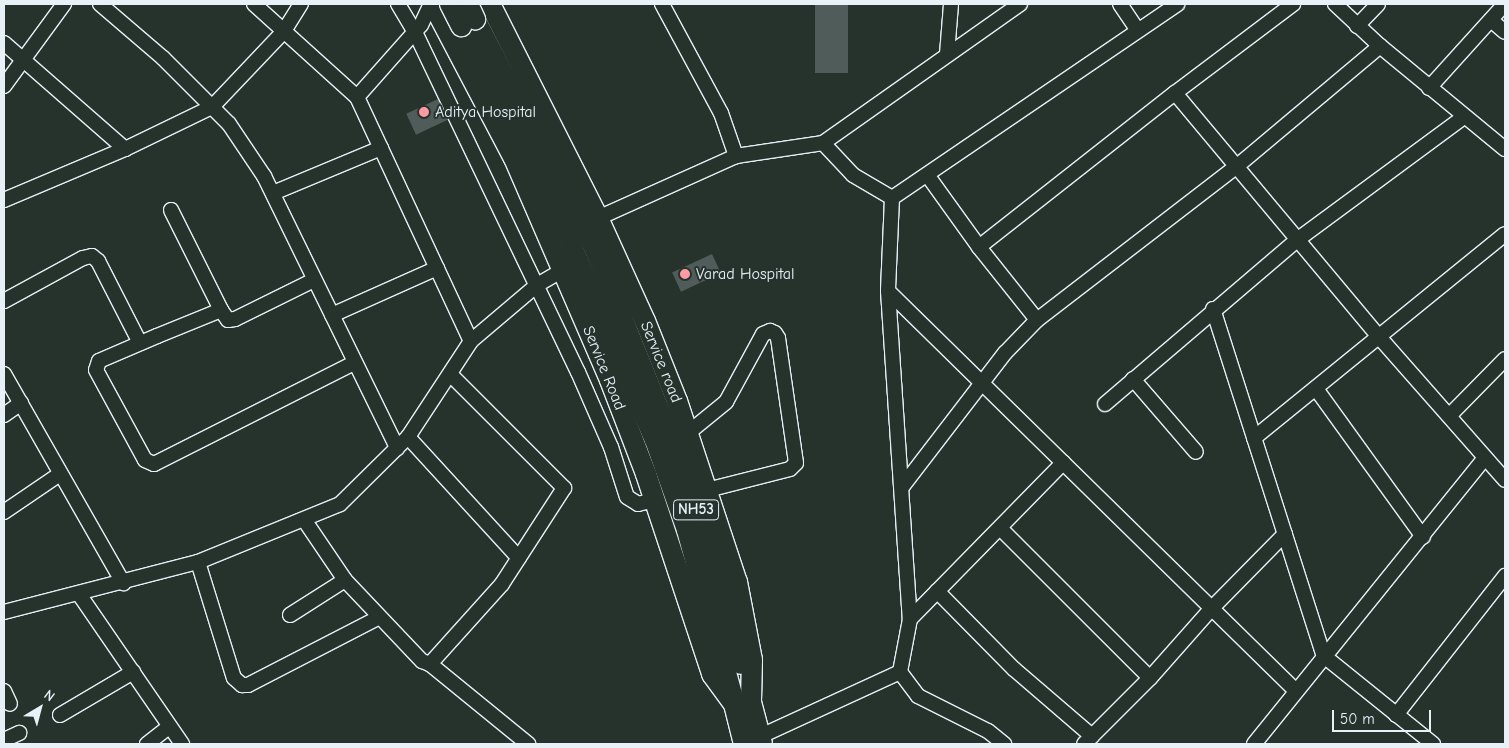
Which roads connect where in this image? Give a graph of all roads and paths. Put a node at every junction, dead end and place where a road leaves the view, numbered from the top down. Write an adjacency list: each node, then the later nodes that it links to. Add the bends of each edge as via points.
1 (64, 4): 27 (street)
2 (100, 4): 32 (street, via 163,58)
3 (254, 4): 21 (street)
4 (301, 4): 21 (street)
5 (398, 4): 22 (street)
6 (490, 4): 45 (highway, Service road)
7 (662, 4): 38 (street, via 721,113)
8 (951, 4): 26 (street)
9 (1020, 4): 26 (street)
10 (1120, 4): 20 (street)
11 (1176, 4): 20 (street)
12 (1293, 4): 30 (street)
13 (1335, 4): 19 (street)
14 (1378, 4): 19 (street)
15 (1505, 4): 18 (street)
16 (436, 9): 17 (highway, NH53, bridge); 22 (street); 50 (highway, Service Road, via 514,158)
17 (468, 16): 109 (highway, NH53, via 655,440)
18 (1491, 20): 23 (street); 29 (street)
19 (1357, 26): 25 (street)
20 (1137, 29): 40 (street)
21 (284, 31): 31 (street); 32 (street)
22 (415, 32): 31 (street); 52 (street)
23 (1505, 32)
24 (4, 43): 27 (street)
25 (1380, 46): 29 (street); 39 (street)
26 (948, 54): 34 (street)
27 (24, 60): 28 (street); 36 (street)
28 (4, 86)
29 (1429, 88): 33 (street)
30 (1174, 94): 39 (street); 48 (street)
31 (357, 97): 35 (street)
32 (212, 107): 36 (street); 41 (street, via 229,124)
33 (1464, 117): 37 (street); 47 (street)
34 (823, 143): 38 (street); 42 (street, via 853,175)
35 (381, 148): 41 (street); 49 (street)
36 (125, 149): 43 (street)
37 (1505, 149)
38 (736, 156): 45 (street)
39 (1236, 167): 47 (street); 58 (street)
40 (928, 176): 42 (street); 48 (street)
41 (273, 193): 51 (street)
42 (892, 198): 53 (street)
43 (4, 200)
44 (171, 210): 56 (street)
45 (598, 218): 73 (highway, Service road, via 645,321)
46 (1505, 234): 59 (street)
47 (1297, 240): 55 (street); 59 (street)
48 (979, 247): 58 (street)
49 (437, 268): 57 (street); 60 (street)
50 (563, 270): 52 (street); 84 (highway, Service Road, via 610,380)
51 (314, 280): 56 (street, via 235,319 228,320); 57 (street)
52 (537, 286): 60 (street); 84 (street, via 611,447 627,497 638,504)
53 (888, 291): 67 (street); 82 (street)
54 (4, 301): 61 (street, via 92,256 98,261)
55 (1213, 309): 66 (street); 75 (street)
56 (221, 310): 61 (street)
57 (332, 315): 63 (street)
58 (1037, 320): 67 (street, via 1005,353)
59 (1380, 338): 68 (street); 72 (street)
60 (471, 342): 65 (street)
61 (140, 343): 63 (street, via 100,361 96,370 150,464)
62 (1505, 359): 72 (street)
63 (354, 363): 76 (street)
64 (4, 374): 69 (street)
65 (451, 375): 74 (street); 90 (street, via 564,488)
66 (1134, 379): 70 (street); 77 (street)
67 (982, 384): 79 (street); 82 (street)
68 (1317, 390): 75 (street); 89 (street)
69 (21, 404): 71 (street); 80 (street)
70 (1105, 404)
71 (4, 415)
72 (1450, 415): 78 (street)
73 (688, 433): 83 (highway, Service road); 83 (street, via 726,402 763,334 775,333 796,463 790,469)
74 (408, 436): 76 (street); 90 (street)
75 (1254, 438): 88 (street)
76 (397, 448): 86 (street, via 340,504)
77 (1196, 452)
78 (1485, 458): 81 (street); 89 (street)
79 (1064, 463): 87 (street); 97 (street)
80 (60, 474): 85 (street); 94 (street)
81 (1505, 480)
82 (902, 487): 101 (street)
83 (708, 490): 109 (highway, Service road, via 737,582 752,660)
84 (654, 500): 109 (highway, Service Road, via 712,674)
85 (4, 512)
86 (306, 520): 91 (street); 93 (street)
87 (1000, 528): 95 (street); 106 (street)
88 (1285, 534): 97 (street); 102 (street)
89 (1423, 537): 102 (street)
90 (519, 558): 103 (street, via 502,584)
91 (198, 562): 94 (street); 100 (street, via 234,678 242,685 248,685)
92 (1505, 576): 112 (street)
93 (345, 580): 99 (street); 100 (street)
94 (122, 583): 96 (street)
95 (937, 591): 101 (street); 116 (street)
96 (79, 594): 98 (street); 104 (street)
97 (1212, 608): 106 (street); 108 (street)
98 (4, 612)
99 (290, 615)
100 (380, 617): 103 (street, via 422,661)
101 (910, 619): 105 (street)
102 (1324, 656): 108 (street); 112 (street)
103 (430, 664): 120 (street)
104 (133, 672): 111 (street); 113 (street)
105 (900, 672): 117 (street); 121 (street, via 918,696 988,730)
106 (1150, 678): 116 (street)
107 (4, 691): 110 (street)
108 (1296, 691): 122 (street)
109 (743, 703): 117 (highway, Service Road)
110 (10, 704)
111 (60, 715)
112 (1396, 715): 123 (street)
113 (169, 727): 118 (street); 119 (street)
114 (19, 733): 115 (street)
115 (4, 740)
116 (1088, 740)
117 (756, 742)
118 (147, 744)
119 (182, 744)
120 (528, 744)
121 (1004, 744)
122 (1254, 744)
123 (1430, 744)

